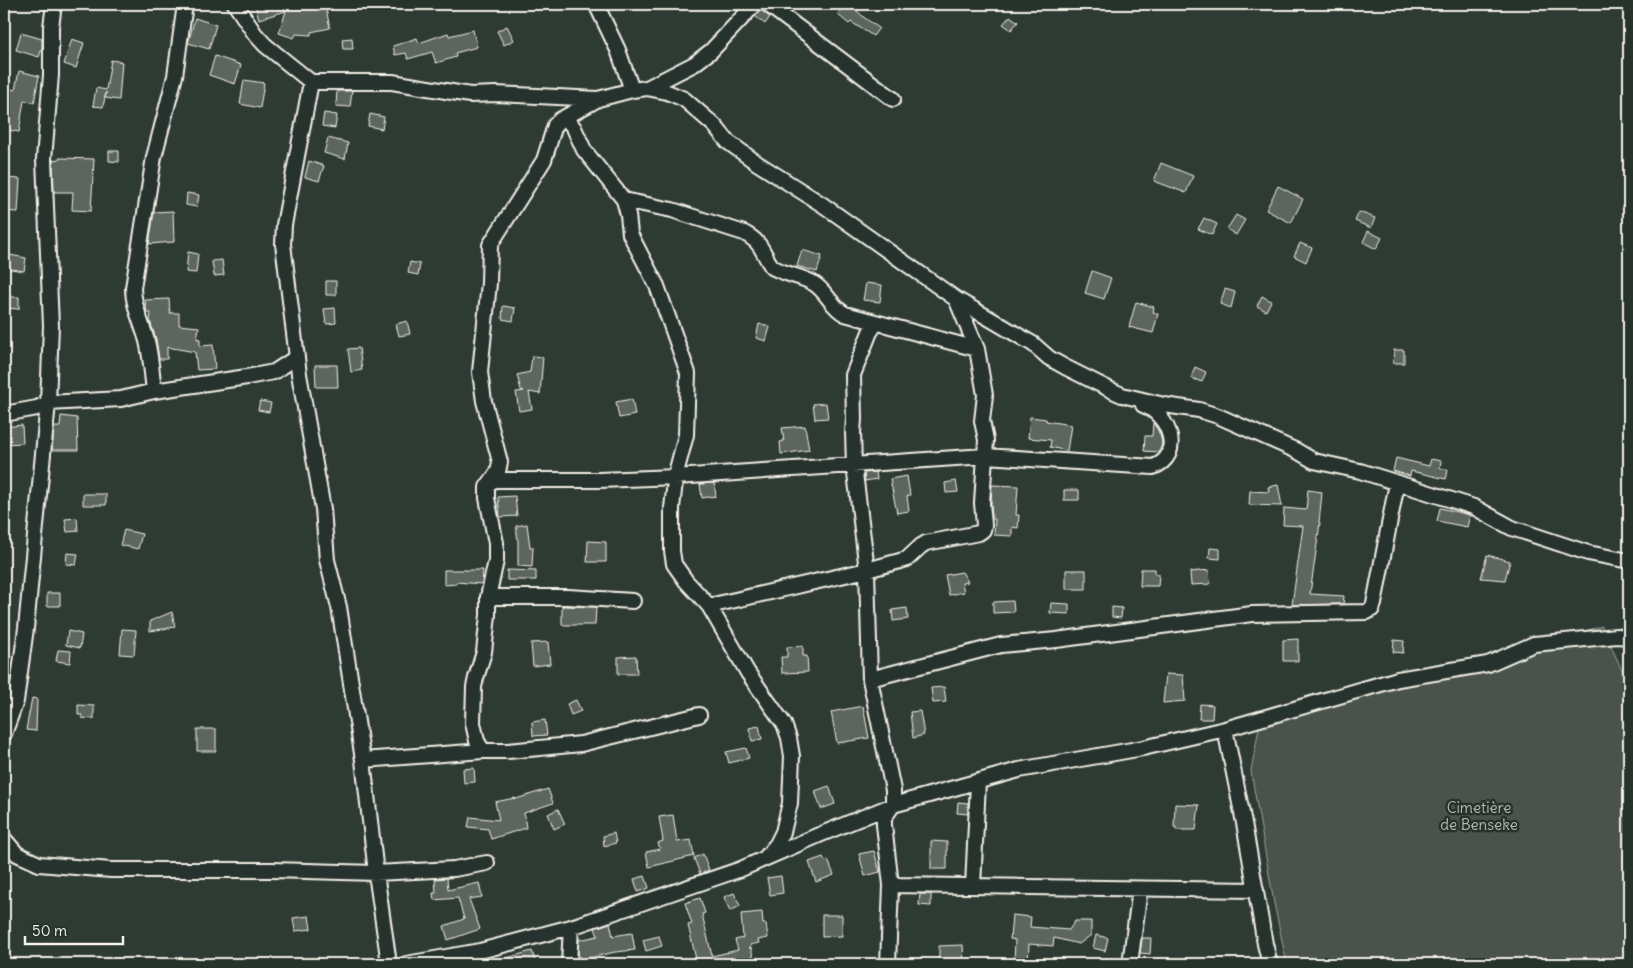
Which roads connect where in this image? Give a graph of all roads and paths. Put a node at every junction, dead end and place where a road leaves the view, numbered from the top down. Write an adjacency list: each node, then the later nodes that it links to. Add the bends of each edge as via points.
1 (54, 4): 20 (street, via 44,159 51,326)
2 (185, 4): 18 (street, via 175,76 154,157 133,288 133,300 148,346)
3 (235, 4): 7 (street, via 254,34)
4 (596, 4): 9 (street, via 618,50)
5 (755, 4): 8 (street, via 702,58)
6 (767, 4): 10 (street)
7 (311, 82): 11 (street, via 392,82 470,95); 17 (street, via 283,244)
8 (647, 88): 9 (street); 14 (street, via 684,99 749,158)
9 (632, 90): 11 (street)
10 (894, 98)
11 (598, 100): 12 (street)
12 (565, 116): 13 (street, via 584,150); 25 (street, via 554,125 544,160 490,245 480,372 500,462)
13 (624, 200): 15 (street, via 672,210 744,233 761,245 772,267 814,284 837,310); 24 (street, via 630,234 657,286 688,373 686,435)
14 (956, 299): 16 (street); 19 (street, via 1033,344 1049,358)
15 (876, 324): 16 (street); 23 (street, via 853,375)
16 (977, 349): 22 (street, via 985,395 982,421)
17 (297, 357): 18 (street, via 274,372); 38 (street, via 323,509 327,560 339,606)
18 (154, 391): 20 (street, via 121,399)
19 (1122, 396): 22 (street, via 1154,409 1164,421 1170,446 1160,464 1146,467); 26 (street, via 1208,413 1314,461)
20 (48, 403): 21 (street); 36 (street, via 25,637 16,700)
21 (4, 414)
22 (985, 456): 23 (street); 28 (street, via 983,530 926,543 907,559)
23 (854, 465): 24 (street); 28 (street)
24 (676, 477): 25 (street); 31 (street, via 672,517 674,564)
25 (492, 480): 29 (street, via 487,487 487,498 496,543 496,561)
26 (1397, 483): 27 (street, via 1474,507 1512,528 1588,553); 33 (street, via 1374,604 1367,612 1252,614 1001,645)
27 (1629, 561)
28 (867, 570): 31 (street); 33 (street)
29 (488, 597): 30 (street); 37 (street, via 486,640 476,678 473,723)
30 (633, 601)
31 (709, 606): 42 (street, via 748,673 784,724 789,738 792,765 790,803 783,832)
32 (1629, 636): 35 (street, via 1534,644 1488,664 1393,680)
33 (870, 679): 40 (street, via 893,790)
34 (699, 715): 37 (street, via 581,744)
35 (1225, 729): 39 (street, via 1143,748 1019,770); 48 (street)
36 (4, 734)
37 (483, 751): 38 (street)
38 (363, 760): 44 (street)
39 (978, 782): 40 (street); 46 (street)
40 (893, 806): 42 (street); 45 (street, via 884,818)
41 (4, 838): 44 (street, via 17,854 39,864 111,870)
42 (764, 859): 49 (street)
43 (487, 863): 44 (street, via 454,869)
44 (376, 873): 50 (street)
45 (891, 885): 46 (street); 53 (street)
46 (973, 886): 47 (street)
47 (1140, 888): 48 (street); 54 (street)
48 (1256, 890): 55 (street)
49 (570, 927): 51 (street, via 480,951); 52 (street)
50 (389, 964)
51 (406, 964)
52 (569, 964)
53 (888, 964)
54 (1130, 964)
55 (1270, 964)

